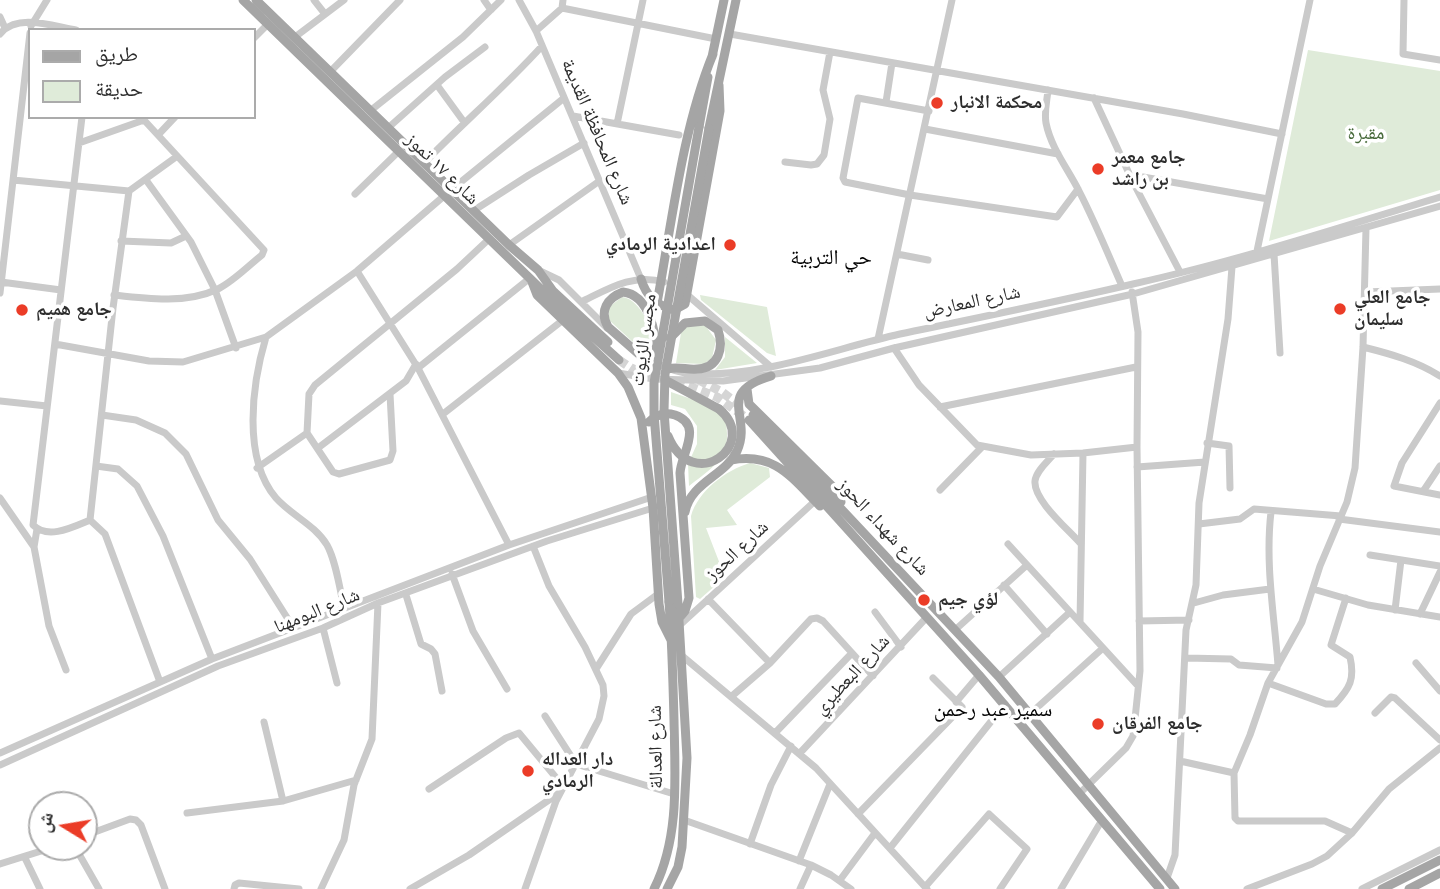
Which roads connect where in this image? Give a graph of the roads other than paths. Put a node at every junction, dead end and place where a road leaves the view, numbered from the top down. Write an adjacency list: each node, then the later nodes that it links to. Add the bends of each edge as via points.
1 (47, 0): 23 (street)
2 (243, 0): 20 (main road, شارع ١٧ تموز)
3 (257, 0): 28 (main road, شارع ١٧ تموز)
4 (314, 0): 18 (street)
5 (344, 0): 18 (street)
6 (400, 0): 38 (street)
7 (484, 0): 17 (street)
8 (502, 0): 17 (street)
9 (519, 0): 25 (street, شارع المحافظة القديمة)
10 (643, 0): 21 (street)
11 (724, 0): 29 (main road)
12 (736, 0): 26 (main road)
13 (952, 0): 37 (street)
14 (1310, 0): 55 (street)
15 (1404, 0): 35 (street, via 1403,54)
16 (562, 4): 21 (street); 25 (street)
17 (491, 10): 45 (street)
18 (325, 14): 28 (street)
19 (0, 17): 24 (street)
20 (268, 24): 27 (street); 60 (main road, شارع ١٧ تموز)
21 (638, 24): 29 (street); 51 (street)
22 (28, 28): 24 (street, via 14,23)
23 (32, 28)
24 (3, 31)
25 (536, 32): 30 (street, شارع المحافظة القديمة)
26 (730, 34): 32 (street); 40 (main road)
27 (256, 36)
28 (295, 37): 38 (main road, شارع ١٧ تموز)
29 (716, 39): 34 (main road)
30 (542, 46): 42 (street, شارع المحافظة القديمة); 50 (street)
31 (485, 47): 39 (street)
32 (830, 52): 36 (street); 63 (street, via 823,90 830,119 824,155 811,165)
33 (28, 54): 65 (street)
34 (713, 54): 53 (main road); 97 (main road, via 691,122)
35 (1440, 60)
36 (892, 63): 37 (street); 44 (street)
37 (938, 71): 41 (street); 46 (street)
38 (330, 72): 45 (main road, شارع ١٧ تموز)
39 (437, 85): 50 (street); 52 (street)
40 (719, 85): 53 (main road); 107 (main road, via 720,111)
41 (1048, 90): 43 (street); 61 (street, via 1045,116)
42 (565, 98): 47 (street, شارع المحافظة القديمة); 74 (street)
43 (1094, 99): 55 (street); 68 (street)
44 (886, 102): 46 (street); 76 (street, via 856,100 843,178 848,184)
45 (370, 111): 52 (main road, شارع ١٧ تموز)
46 (929, 111): 54 (street)
47 (573, 116): 51 (street); 59 (street, شارع المحافظة القديمة)
48 (82, 119): 58 (street)
49 (173, 119): 56 (street)
50 (464, 122): 64 (street)
51 (617, 124): 57 (street)
52 (388, 128): 64 (main road, شارع ١٧ تموز)
53 (704, 128): 113 (main road, مجسر الزيوت, bridge); 123 (main road, مجسر الزيوت, bridge)
54 (925, 129): 61 (street); 76 (street)
55 (1282, 134): 78 (street)
56 (158, 135): 58 (street, via 144,120); 62 (street)
57 (679, 135)
58 (79, 143): 69 (street)
59 (584, 144): 67 (street, شارع المحافظة القديمة); 80 (street)
60 (399, 151): 74 (main road, شارع ١٧ تموز); 75 (street)
61 (1058, 153): 72 (street)
62 (176, 157): 66 (street); 102 (street, via 264,250)
63 (785, 162)
64 (424, 163): 74 (main road, شارع ١٧ تموز)
65 (13, 180): 69 (street); 71 (street)
66 (146, 180): 73 (street); 83 (street)
67 (598, 182): 86 (street); 95 (street, شارع المحافظة القديمة)
68 (1133, 182): 78 (street, via 1143,177); 94 (street)
69 (74, 187): 73 (street); 101 (street)
70 (0, 188): 71 (street)
71 (12, 189): 98 (street)
72 (1078, 189): 76 (street, via 1057,217); 99 (street)
73 (129, 191): 85 (street)
74 (448, 193): 80 (main road, شارع ١٧ تموز); 81 (main road, شارع ١٧ تموز); 93 (street)
75 (355, 194)
76 (910, 195): 88 (street)
77 (1440, 197): 87 (street, شارع المعارض)
78 (1268, 199): 87 (street)
79 (1440, 206): 82 (street, شارع المعارض)
80 (473, 211): 81 (main road, شارع ١٧ تموز)
81 (481, 225): 84 (main road, شارع ١٧ تموز); 86 (main road, شارع ١٧ تموز)
82 (1366, 228): 89 (street, شارع المعارض); 103 (street)
83 (186, 236): 85 (street, via 171,243); 102 (street)
84 (489, 239): 96 (main road, شارع ١٧ تموز); 111 (street)
85 (121, 241): 106 (street)
86 (509, 245): 92 (main road, شارع ١٧ تموز)
87 (1257, 251): 94 (street, شارع المعارض)
88 (897, 254): 90 (street); 114 (street)
89 (1274, 254): 91 (street, شارع المعارض); 120 (street)
90 (928, 260)
91 (1232, 267): 105 (street, شارع المعارض); 144 (street)
92 (538, 270): 96 (main road, شارع ١٧ تموز, via 553,291 622,359); 108 (street, شارع المعارض, via 559,280)
93 (357, 271): 111 (street); 112 (street)
94 (1180, 272): 99 (street, شارع المعارض)
95 (641, 278): 97 (street); 108 (street); 109 (main road)
96 (531, 279): 110 (main road, via 535,292); 124 (street)
97 (661, 281): 107 (street); 109 (main road)
98 (1, 282): 101 (street); 104 (street)
99 (1126, 286): 105 (street); 114 (street, شارع المعارض)
100 (1440, 289): 103 (street)
101 (61, 290): 115 (street)
102 (215, 290): 106 (street, via 173,300); 117 (street)
103 (1366, 292): 116 (street)
104 (0, 293)
105 (1133, 294): 118 (street, شارع المعارض); 125 (street)
106 (114, 295): 119 (street)
107 (688, 296): 109 (main road, via 677,310); 128 (street)
108 (581, 302): 121 (street, شارع المعارض)
109 (657, 303)
110 (563, 320): 129 (main road); 138 (street)
111 (391, 323): 124 (street); 142 (street, via 315,385 309,394)
112 (266, 337): 117 (street); 155 (street, via 257,373 253,433)
113 (670, 339): 127 (main road, via 690,322 705,321 718,330 720,349 715,362 699,369); 141 (main road, مجسر الزيوت, bridge, via 664,383)
114 (878, 339): 122 (street, شارع المعارض)
115 (54, 344): 119 (street); 136 (street)
116 (1363, 347): 130 (street); 167 (street, via 1355,468)
117 (236, 348): 119 (street, via 183,362)
118 (894, 348): 126 (street, شارع المعارض); 137 (street)
119 (108, 353): 139 (street)
120 (1280, 353)
121 (640, 355): 123 (main road, via 608,327 604,315 608,302 623,292 635,295 644,307); 127 (street, شارع المعارض)
122 (820, 355): 126 (street); 128 (street, شارع المعارض)
123 (657, 357): 194 (main road, مجسر الزيوت, bridge, via 654,414)
124 (417, 366): 133 (street); 138 (street)
125 (1136, 367): 137 (street); 146 (street)
126 (820, 368): 128 (street, شارع المعارض)
127 (668, 369): 128 (street, شارع المعارض, via 690,374)
128 (771, 371): 131 (street, شارع المعارض, via 723,381); 132 (main road)
129 (618, 373): 131 (street, شارع المعارض); 143 (main road, via 636,404)
130 (1440, 376)
131 (665, 380): 141 (main road, bridge, via 719,409 730,422 732,438 726,453 712,463 695,464 671,444)
132 (751, 384): 150 (main road, via 738,403 741,439); 166 (main road, via 746,391 749,404 832,486)
133 (390, 394): 147 (street); 147 (street, via 390,460 339,474)
134 (0, 401): 136 (street)
135 (1440, 404): 158 (street, via 1402,463 1394,486)
136 (47, 406): 171 (street, via 33,524)
137 (940, 407): 145 (street)
138 (443, 414): 176 (street)
139 (102, 415): 152 (street); 208 (street, via 136,420 165,433 186,454 218,520 250,559)
140 (750, 418): 166 (main road, شارع شهداء الحوز)
141 (665, 429): 194 (main road, مجسر الزيوت, bridge)
142 (307, 433): 147 (street); 155 (street)
143 (644, 434): 160 (main road); 172 (main road, via 649,422 665,414 677,416 689,429 690,442 680,473)
144 (1207, 443): 151 (street); 156 (street, via 1228,446)
145 (982, 447): 149 (street); 157 (street)
146 (1137, 447): 148 (street); 154 (street)
147 (318, 448)
148 (1083, 453): 149 (street); 175 (street)
149 (1054, 454): 175 (street, via 1037,474 1036,492)
150 (731, 460): 162 (main road, via 757,458 773,463); 172 (main road, via 690,496)
151 (1205, 462): 154 (street); 170 (street)
152 (96, 466): 169 (street); 218 (street, via 118,468 137,486 163,536)
153 (1440, 466): 158 (street)
154 (1137, 467): 205 (street)
155 (257, 468): 197 (street, via 276,498 328,547)
156 (1230, 488)
157 (940, 490)
158 (1424, 490): 159 (street)
159 (1440, 495)
160 (652, 496): 163 (street, شارع البومهنا); 164 (main road)
161 (0, 498): 178 (street)
162 (815, 501): 166 (main road, via 826,512); 192 (street, شارع الحوز)
163 (617, 508): 168 (street); 176 (street, شارع البومهنا)
164 (653, 508): 168 (street, شارع البومهنا); 189 (main road)
165 (1271, 512): 167 (street); 170 (street, via 1254,509 1240,519); 187 (street)
166 (843, 517): 195 (main road, شارع شهداء الحوز); 201 (main road, شارع شهداء الحوز)
167 (1340, 517): 173 (street); 188 (street)
168 (620, 518): 177 (street, شارع البومهنا)
169 (90, 520): 171 (street, via 61,531); 228 (street, via 105,534)
170 (1199, 524): 196 (street)
171 (37, 529): 178 (street)
172 (683, 532): 206 (main road, via 689,598)
173 (1440, 532)
174 (1008, 544): 181 (street)
175 (1081, 544): 207 (street)
176 (509, 545): 183 (street, شارع البومهنا)
177 (533, 546): 185 (street, شارع البومهنا); 222 (street, via 549,586)
178 (34, 547): 223 (street, via 48,626)
179 (1370, 555): 180 (street)
180 (1401, 560): 182 (street); 198 (street)
181 (1027, 565): 186 (street); 200 (street)
182 (1440, 566)
183 (451, 567): 185 (street); 197 (street, شارع البومهنا)
184 (1440, 572): 202 (street)
185 (453, 577): 190 (street, شارع البومهنا); 232 (street, via 473,631)
186 (1004, 585): 210 (street); 211 (street)
187 (1270, 589): 196 (street); 221 (street)
188 (1313, 589): 191 (street); 221 (street, via 1302,622)
189 (658, 594): 212 (main road, via 662,622); 222 (street, via 631,614)
190 (407, 595): 193 (street, شارع البومهنا); 233 (street, via 421,644 435,654)
191 (1346, 598): 198 (street); 230 (street, via 1331,645 1350,657 1353,672 1347,691 1335,704 1326,704)
192 (708, 599): 206 (street, شارع الحوز); 219 (street)
193 (378, 603): 209 (street, شارع البومهنا); 252 (street, via 372,739)
194 (674, 603): 206 (main road, شارع العدالة); 212 (main road, شارع العدالة)
195 (929, 603): 201 (main road); 210 (main road, شارع شهداء الحوز)
196 (1194, 603): 204 (street)
197 (344, 608): 208 (street, شارع البومهنا)
198 (1395, 610): 202 (street)
199 (875, 612): 213 (street)
200 (1070, 612): 207 (street); 211 (street)
201 (924, 614): 213 (street, شارع البعطيري); 224 (main road, شارع شهداء الحوز)
202 (1420, 614): 203 (street)
203 (1440, 617)
204 (1189, 620): 205 (street); 217 (street)
205 (1139, 621): 231 (street)
206 (679, 622): 216 (main road, شارع العدالة)
207 (1080, 623): 214 (street)
208 (293, 627): 218 (street, شارع البومهنا)
209 (323, 628): 229 (street); 250 (street, شارع البومهنا, via 218,666)
210 (955, 630): 226 (main road, شارع شهداء الحوز)
211 (1046, 634): 226 (street)
212 (671, 640): 258 (main road, شارع العدالة)
213 (901, 647): 225 (street, شارع البعطيري)
214 (1103, 648): 231 (street); 239 (street)
215 (852, 653): 219 (street, via 817,618); 225 (street); 242 (street)
216 (681, 655): 235 (street); 262 (main road, شارع العدالة, via 687,758)
217 (1186, 658): 221 (street); 248 (street)
218 (212, 659): 228 (street, شارع البومهنا)
219 (770, 663): 235 (street)
220 (1416, 663): 234 (street)
221 (1277, 667): 230 (street)
222 (596, 669): 249 (street, via 604,696 599,719)
223 (66, 670)
224 (979, 675): 236 (street); 237 (main road, شارع شهداء الحوز)
225 (873, 676): 247 (street, شارع البعطيري)
226 (999, 677): 239 (main road, شارع شهداء الحوز)
227 (933, 678): 236 (street)
228 (160, 682): 246 (street, شارع البومهنا)
229 (337, 683)
230 (1268, 683): 251 (street)
231 (1138, 686): 254 (street, via 1133,736)
232 (507, 689)
233 (442, 691)
234 (1440, 691)
235 (732, 696): 242 (street)
236 (959, 705): 261 (street)
237 (1005, 705): 257 (main road, شارع شهداء الحوز); 268 (street)
238 (1375, 713): 243 (street, via 1395,698)
239 (1030, 714): 254 (main road, شارع شهداء الحوز)
240 (545, 716): 249 (street)
241 (264, 722): 259 (street)
242 (775, 733): 244 (street)
243 (1440, 740)
244 (791, 746): 247 (street); 267 (street)
245 (1440, 748): 266 (street, via 1389,789)
246 (0, 753)
247 (799, 754): 253 (street)
248 (1180, 761): 251 (street); 278 (street, via 1175,855)
249 (576, 764): 256 (street); 258 (street)
250 (0, 765)
251 (1234, 773): 266 (street, via 1238,821 1325,821)
252 (356, 780): 259 (street); 286 (street, via 345,839)
253 (830, 783): 261 (street); 274 (street)
254 (1089, 784): 257 (street); 278 (main road, شارع شهداء الحوز)
255 (429, 789): 256 (street, via 519,733)
256 (561, 789): 287 (street, via 470,855); 288 (street)
257 (1080, 793): 263 (main road, شارع شهداء الحوز)
258 (674, 794): 289 (main road, شارع العدالة, via 673,829)
259 (283, 801): 260 (street)
260 (187, 813)
261 (858, 814): 265 (street)
262 (684, 820): 267 (street); 290 (main road, شارع العدالة, via 678,867)
263 (1102, 820): 294 (street); 295 (main road, شارع شهداء الحوز)
264 (98, 831): 283 (street, via 136,820)
265 (875, 832): 268 (street); 279 (street)
266 (1352, 833): 297 (street, via 1312,864)
267 (750, 844): 274 (street)
268 (890, 848): 280 (street)
269 (1440, 850): 298 (street)
270 (28, 857): 271 (street)
271 (25, 858): 275 (street); 281 (street)
272 (1440, 860): 299 (main road)
273 (83, 861): 282 (street)
274 (799, 861): 276 (street)
275 (0, 864)
276 (811, 865): 279 (street); 291 (street)
277 (1440, 873): 300 (main road)
278 (1167, 878): 296 (main road, شارع شهداء الحوز)
279 (841, 880): 292 (street)
280 (926, 888): 293 (street, via 989,814 1027,849)
281 (40, 889)
282 (99, 889)
283 (165, 889)
284 (234, 889): 285 (street, via 239,883)
285 (299, 889)
286 (321, 889)
287 (410, 889)
288 (525, 889)
289 (654, 889)
290 (667, 889)
291 (800, 889)
292 (851, 889)
293 (1000, 889)
294 (1061, 889)
295 (1160, 889)
296 (1175, 889)
297 (1247, 889)
298 (1362, 889)
299 (1382, 889)
300 (1409, 889)

